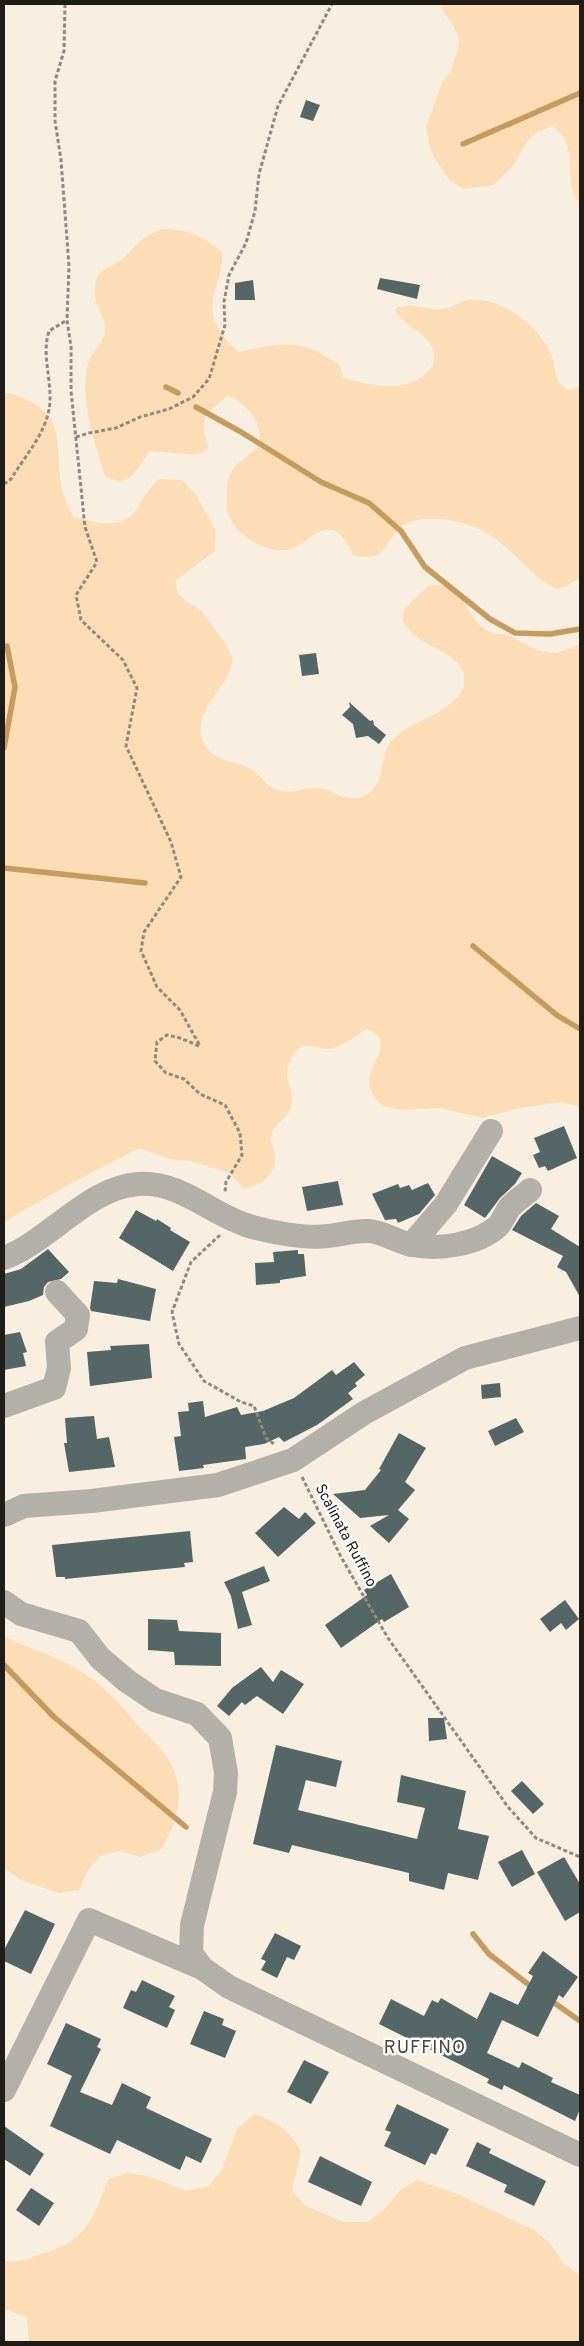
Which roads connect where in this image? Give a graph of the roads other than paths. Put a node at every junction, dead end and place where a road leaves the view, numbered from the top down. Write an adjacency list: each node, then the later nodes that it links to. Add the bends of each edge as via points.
1 (491, 1131): 3 (street, via 446,1204)
2 (530, 1190): 3 (street, via 510,1207 500,1224 488,1234 438,1248)
3 (411, 1245): 4 (street, via 371,1230 348,1231 327,1237 246,1225 189,1195 162,1186 138,1184 112,1190 92,1201)
4 (4, 1258)
5 (58, 1292): 7 (street, via 78,1315 76,1329 57,1342 59,1368 54,1388)
6 (580, 1328): 8 (street, via 465,1358 364,1413 293,1460 218,1485 24,1506)
7 (4, 1406)
8 (4, 1515)
9 (4, 1602): 10 (street, via 21,1614 79,1631 100,1658 127,1681 155,1700 197,1714 220,1738 226,1773 225,1792 192,1924 191,1953)
10 (202, 1968): 11 (street, via 89,1920); 12 (street, via 228,1987)
11 (4, 2090)
12 (580, 2155)

